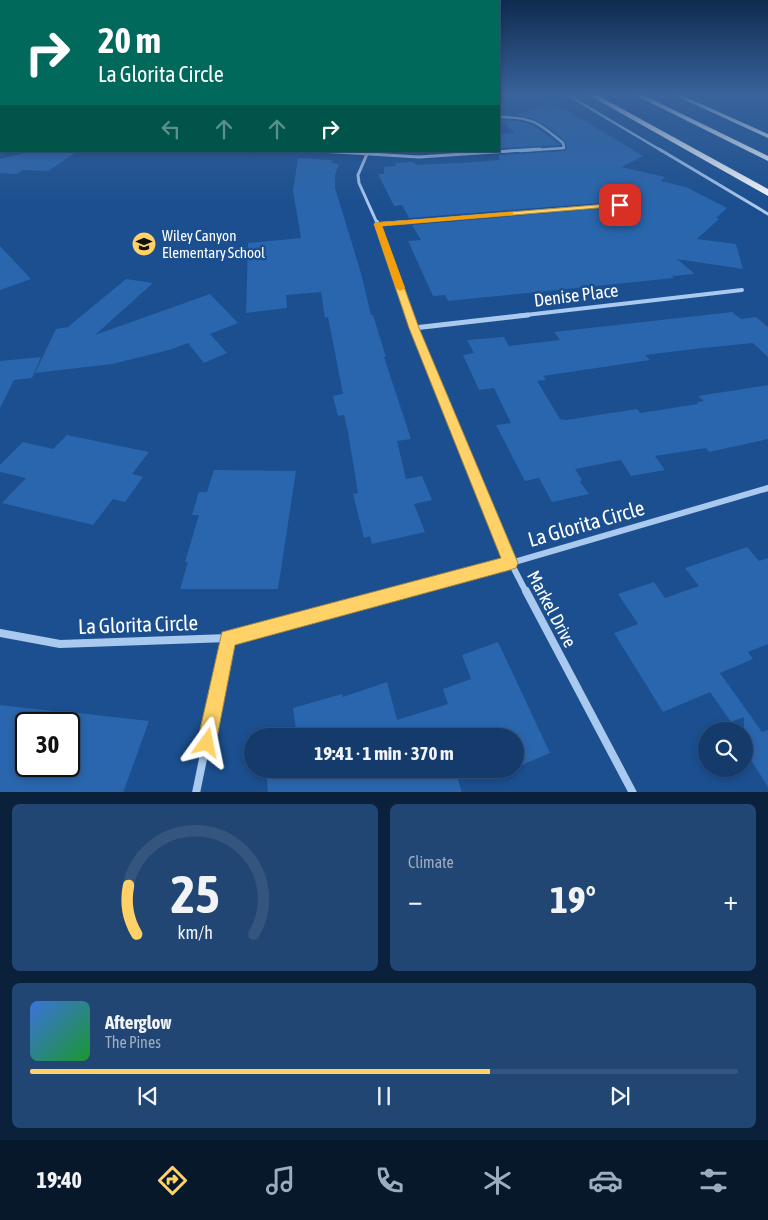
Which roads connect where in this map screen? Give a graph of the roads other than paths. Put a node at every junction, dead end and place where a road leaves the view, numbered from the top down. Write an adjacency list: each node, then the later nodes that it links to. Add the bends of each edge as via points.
1 (549, 131): 8 (street, via 563,143 564,148)
2 (628, 131): 14 (street)
3 (656, 131): 12 (highway)
4 (712, 131): 11 (highway)
5 (713, 131): 6 (highway)
6 (768, 151)
7 (336, 152): 10 (street)
8 (500, 152)
9 (500, 152): 10 (street, via 419,157)
10 (367, 154): 15 (street, Markel Drive, via 358,175 359,183)
11 (768, 159)
12 (768, 193)
13 (638, 203): 15 (street)
14 (768, 214)
15 (378, 224): 17 (street, Markel Drive)
16 (742, 290): 17 (street, Denise Place)
17 (414, 328): 19 (street, Markel Drive)
18 (768, 488): 19 (street, La Glorita Circle)
19 (510, 563): 21 (street, La Glorita Circle); 23 (street, Markel Drive)
20 (0, 633): 21 (street, La Glorita Circle, via 60,644)
21 (228, 638): 22 (street)
22 (196, 792)
23 (633, 792)

